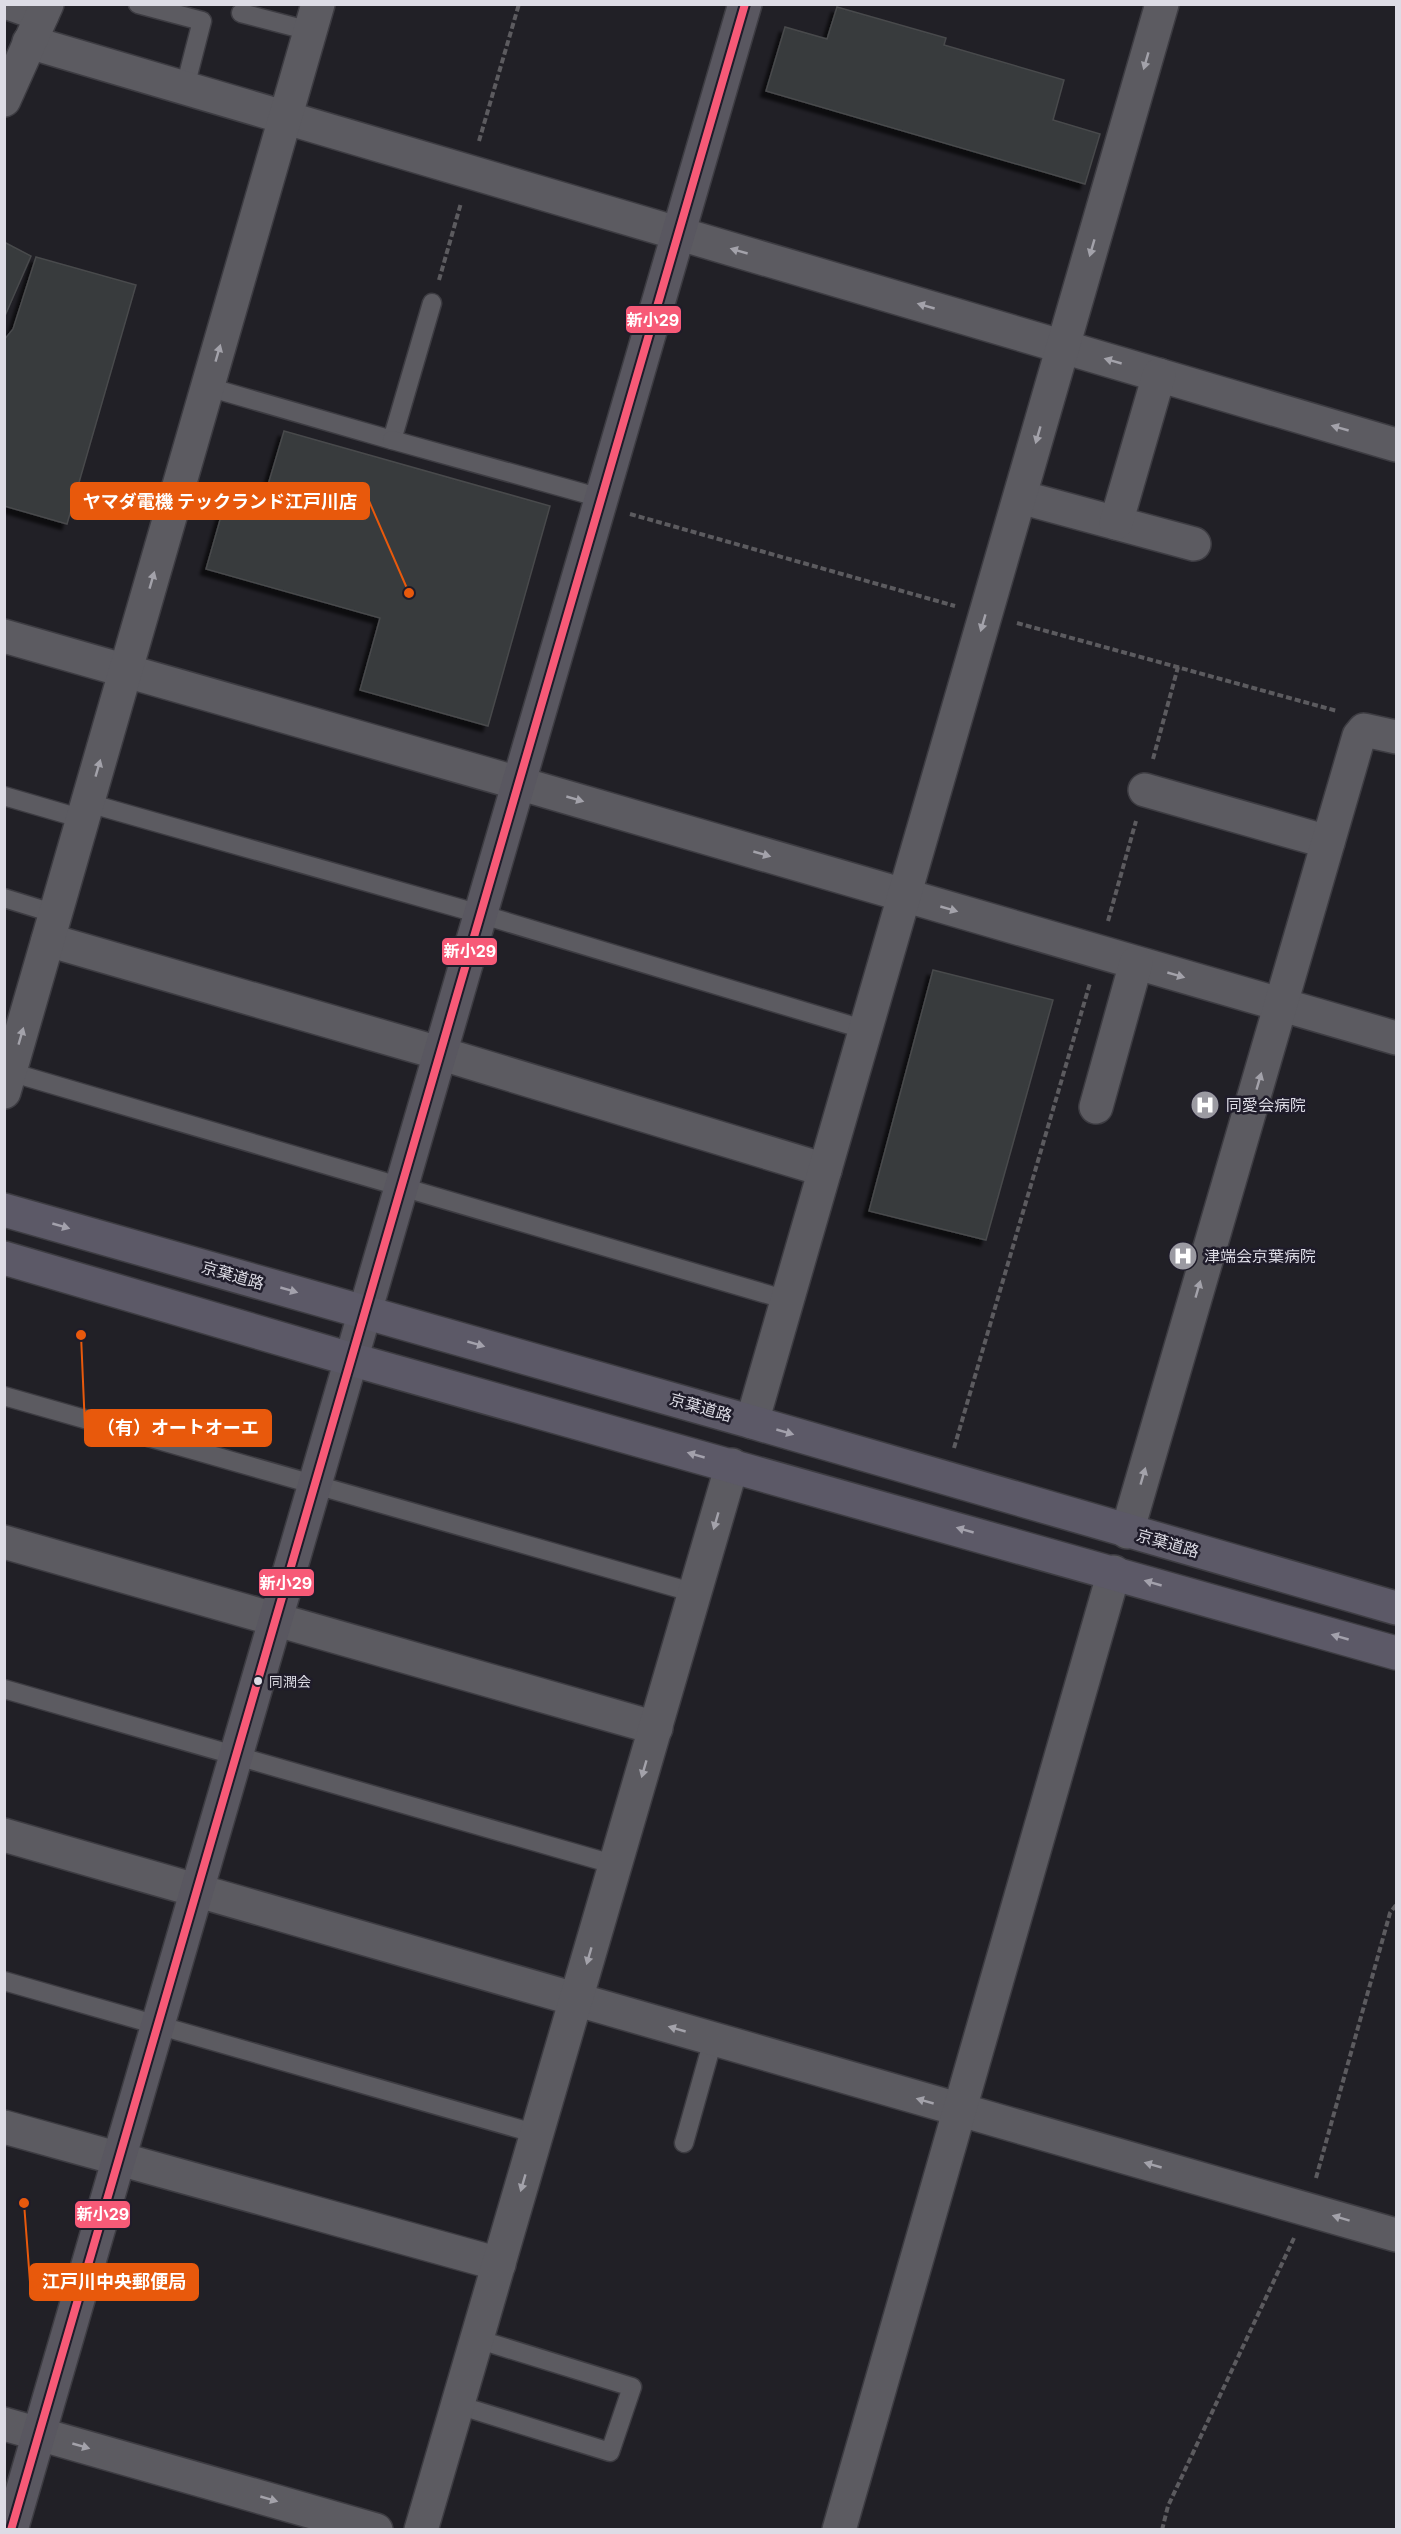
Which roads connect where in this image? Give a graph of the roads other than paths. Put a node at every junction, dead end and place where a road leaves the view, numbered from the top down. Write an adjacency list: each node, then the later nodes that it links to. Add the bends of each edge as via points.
1 (11, 4): 7 (street)
2 (138, 4): 8 (lane, via 202,21)
3 (745, 4): 11 (street)
4 (1162, 4): 13 (street, one-way to 13)
5 (241, 13): 6 (lane)
6 (314, 18): 10 (street)
7 (39, 20): 8 (street); 9 (street)
8 (185, 87): 10 (street)
9 (4, 100)
10 (286, 117): 11 (street); 15 (street, one-way to 10)
11 (679, 233): 13 (street, one-way to 11); 19 (street)
12 (432, 303): 16 (lane)
13 (1063, 346): 14 (street, one-way to 13); 18 (street, one-way to 18)
14 (1159, 375): 17 (street, one-way to 14); 20 (street)
15 (208, 387): 16 (lane); 23 (street, one-way to 15)
16 (392, 440): 19 (lane)
17 (1396, 445)
18 (1020, 497): 20 (street); 30 (street, one-way to 30)
19 (600, 502): 25 (street)
20 (1116, 523): 21 (street)
21 (1194, 544)
22 (4, 636): 23 (street)
23 (126, 670): 25 (street); 28 (street, one-way to 23)
24 (1385, 734): 29 (street, via 1364,730 1359,736)
25 (518, 783): 30 (street, one-way to 30); 32 (street)
26 (1145, 790): 29 (street)
27 (4, 796): 28 (lane)
28 (86, 811): 32 (lane); 33 (street)
29 (1328, 842): 35 (street)
30 (904, 896): 34 (street, one-way to 34); 36 (street)
31 (4, 898): 33 (lane)
32 (480, 914): 36 (lane); 38 (street)
33 (52, 927): 38 (street); 39 (street, one-way to 33)
34 (1136, 963): 35 (street, one-way to 35); 40 (street)
35 (1281, 1005): 37 (street); 52 (street, one-way to 35)
36 (866, 1030): 41 (street)
37 (1396, 1038)
38 (439, 1053): 41 (street); 42 (street)
39 (7, 1082): 42 (lane)
40 (1096, 1107)
41 (825, 1170): 45 (street)
42 (400, 1187): 45 (lane); 46 (street)
43 (4, 1210): 46 (highway, 京葉道路, one-way to 46)
44 (4, 1258): 47 (highway)
45 (787, 1300): 49 (street)
46 (364, 1311): 47 (street); 49 (highway, 京葉道路, one-way to 49)
47 (350, 1359): 50 (highway, one-way to 47); 51 (street)
48 (4, 1396): 51 (lane)
49 (752, 1422): 52 (highway, 京葉道路, one-way to 52)
50 (732, 1465): 54 (highway, one-way to 50); 55 (street, one-way to 55)
51 (313, 1484): 55 (lane); 57 (street)
52 (1127, 1532): 56 (highway, 京葉道路)
53 (4, 1542): 57 (street)
54 (1114, 1572): 58 (highway, one-way to 54); 69 (street)
55 (695, 1593): 60 (street)
56 (1396, 1608)
57 (275, 1619): 60 (street); 61 (street)
58 (1396, 1653)
59 (4, 1689): 61 (lane)
60 (656, 1728): 63 (street, one-way to 63)
61 (235, 1756): 63 (lane); 64 (street)
62 (4, 1835): 64 (street)
63 (616, 1865): 66 (street, one-way to 66)
64 (196, 1891): 66 (street); 67 (street)
65 (4, 1981): 67 (lane)
66 (576, 2000): 68 (street, one-way to 66); 71 (street)
67 (157, 2025): 71 (lane); 73 (street)
68 (712, 2040): 69 (street, one-way to 68); 72 (lane)
69 (960, 2111): 74 (street, one-way to 69); 83 (street)
70 (4, 2127): 73 (street)
71 (537, 2134): 75 (street, one-way to 75)
72 (684, 2143)
73 (118, 2159): 75 (street); 79 (street)
74 (1396, 2235)
75 (499, 2264): 76 (street)
76 (477, 2339): 77 (street); 77 (lane, via 632,2387 610,2452)
77 (458, 2405): 82 (street)
78 (4, 2424): 79 (street)
79 (38, 2434): 80 (street); 81 (street, one-way to 81)
80 (11, 2529)
81 (376, 2529)
82 (421, 2529)
83 (839, 2529)

